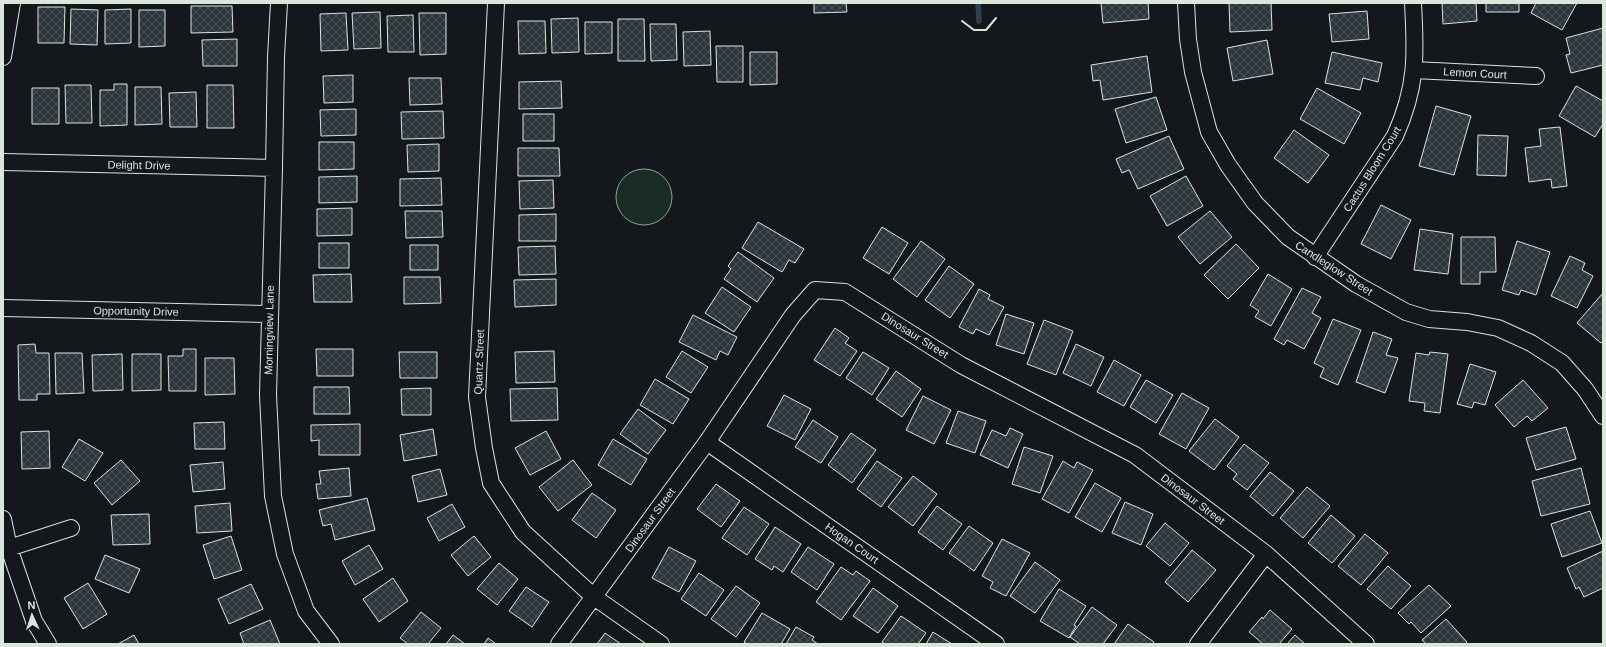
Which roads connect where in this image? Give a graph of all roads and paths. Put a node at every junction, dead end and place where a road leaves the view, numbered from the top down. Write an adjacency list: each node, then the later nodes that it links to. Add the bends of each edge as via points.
1 (12, 3): 6 (street)
2 (279, 3): 10 (street, Morningview Lane)
3 (496, 3): 20 (street, Quartz Street, via 478,397 484,448 491,483 522,532)
4 (1186, 3): 11 (street, Candleglow Street, via 1193,72 1209,132 1255,203 1288,237)
5 (1413, 3): 7 (street, Cactus Bloom Court, via 1416,51)
6 (3, 57)
7 (1414, 70): 8 (street, Lemon Court); 11 (street, Cactus Bloom Court, via 1404,115 1395,136)
8 (1536, 76)
9 (3, 162): 10 (street, Delight Drive)
10 (274, 168): 13 (street, Morningview Lane)
11 (1315, 257): 14 (street, Candleglow Street, via 1406,312 1429,319 1498,328 1531,343 1562,363 1585,388)
12 (3, 308): 13 (street, Opportunity Drive)
13 (269, 314): 22 (street, Morningview Lane, via 268,395 273,496 285,554 306,611)
14 (1603, 416)
15 (708, 442): 19 (street, Dinosaur Street, via 793,315 815,290 845,292 962,365 1135,455); 20 (street, Dinosaur Street); 25 (street, Hogan Court)
16 (3, 519): 18 (street)
17 (71, 528): 18 (street)
18 (9, 548): 21 (street, via 34,621)
19 (1266, 554): 26 (street); 27 (street, Dinosaur Street)
20 (594, 597): 23 (street, Dinosaur Street); 24 (street, Quartz Street)
21 (48, 644)
22 (331, 644)
23 (559, 644)
24 (661, 644)
25 (996, 644)
26 (1198, 644)
27 (1366, 644)

